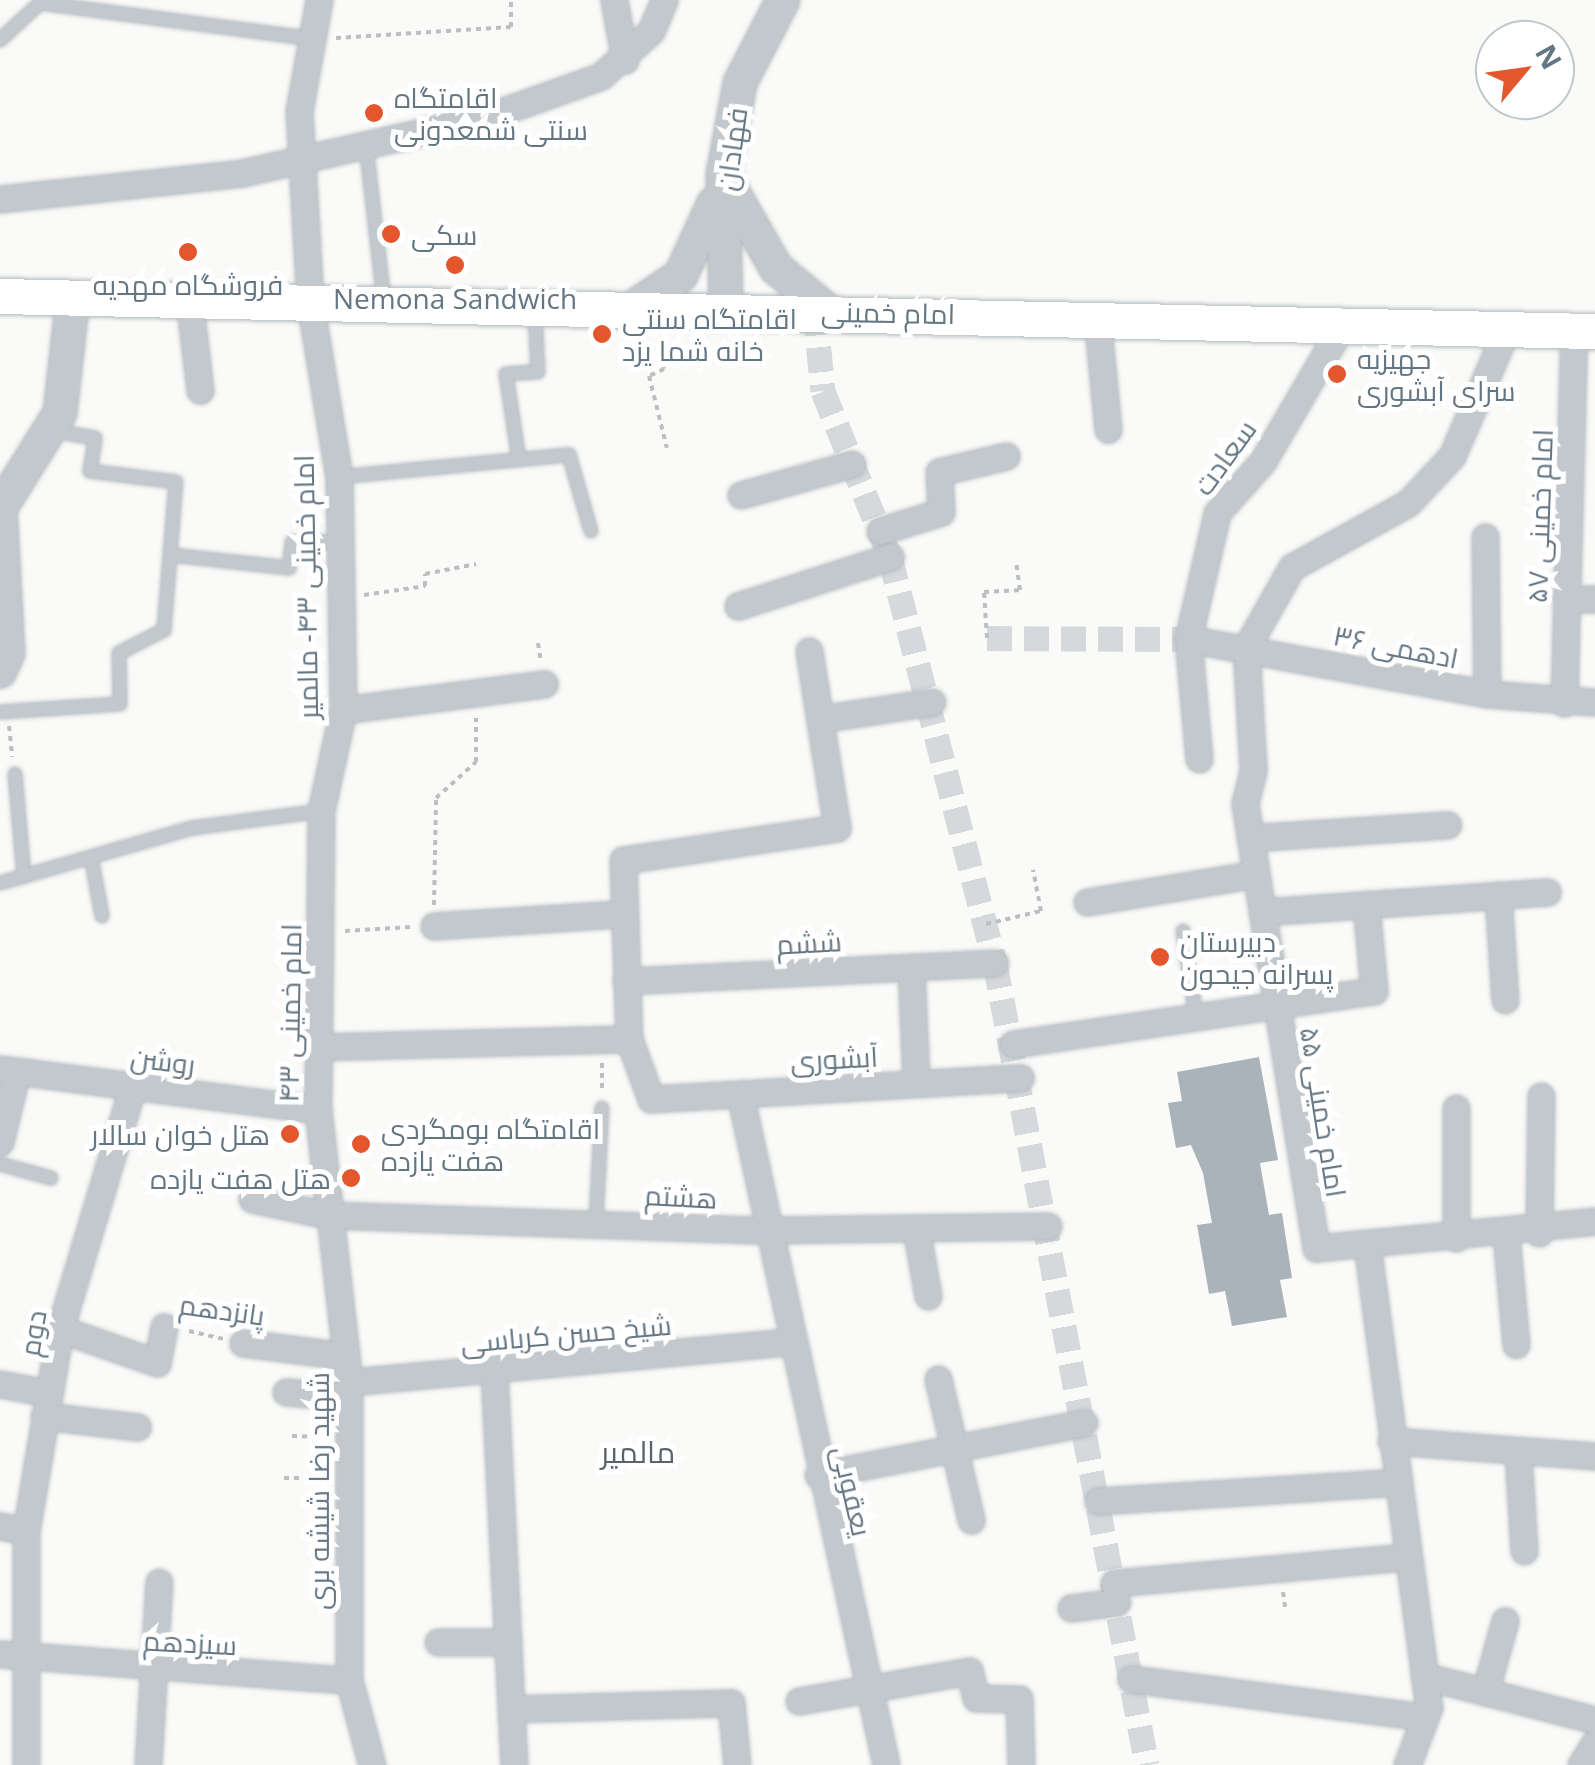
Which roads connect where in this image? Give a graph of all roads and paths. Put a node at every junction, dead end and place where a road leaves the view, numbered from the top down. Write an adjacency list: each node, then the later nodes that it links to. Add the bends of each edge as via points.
1 (319, 0): 6 (street, امام خمینی ۴۳- مالمیر)
2 (511, 0): 6 (path, via 512,27)
3 (614, 0): 8 (street)
4 (664, 0): 8 (street)
5 (783, 0): 11 (street, فهادان, via 740,83)
6 (312, 38): 7 (lane, via 40,3); 10 (street, امام خمینی ۴۳- مالمیر, via 299,111)
7 (0, 40)
8 (625, 60): 9 (street, via 484,118)
9 (365, 138): 10 (street); 16 (lane)
10 (303, 162): 12 (street); 17 (street, امام خمینی ۴۳- مالمیر)
11 (723, 174): 19 (street, via 699,248); 20 (street, فهادان); 21 (street, via 776,268)
12 (0, 199)
13 (0, 296): 14 (main road, امام خمینی)
14 (74, 297): 15 (main road, امام خمینی); 28 (street)
15 (189, 299): 17 (main road, امام خمینی); 26 (street)
16 (384, 301): 17 (main road, امام خمینی); 18 (main road, امام خمینی)
17 (310, 302): 33 (street, امام خمینی ۴۳- مالمیر)
18 (535, 305): 19 (main road, امام خمینی); 31 (lane, via 538,372 506,374)
19 (645, 307): 20 (main road, امام خمینی); 29 (path, via 664,369 649,376)
20 (726, 308): 21 (main road, امام خمینی)
21 (826, 310): 22 (main road, امام خمینی)
22 (1097, 318): 23 (main road, امام خمینی); 27 (street)
23 (1343, 324): 24 (main road, امام خمینی); 51 (street, سعادت, via 1263,460 1217,513)
24 (1507, 328): 25 (main road, امام خمینی); 52 (street, via 1452,456 1408,503 1292,567)
25 (1585, 330): 40 (street, امام خمینی ۵۷)
26 (200, 390)
27 (1108, 428)
28 (51, 430): 35 (street); 42 (lane, via 95,438 90,471 176,482)
29 (667, 448)
30 (1006, 456): 37 (street, via 939,472 941,512)
31 (519, 460): 33 (lane); 36 (lane, via 569,455)
32 (852, 464): 34 (street)
33 (338, 477): 39 (street, امام خمینی ۴۳- مالمیر)
34 (741, 494)
35 (0, 506): 54 (street, via 8,653)
36 (591, 531)
37 (880, 531)
38 (1485, 537): 56 (street)
39 (340, 542): 42 (lane, via 292,542 289,568); 46 (street, امام خمینی ۴۳- مالمیر)
40 (1569, 543): 41 (street); 47 (street, امام خمینی ۵۷)
41 (1595, 544)
42 (171, 554): 62 (lane, via 164,630 119,653 120,704)
43 (890, 558): 49 (street)
44 (1016, 562): 50 (path, via 1020,590 984,592)
45 (476, 564): 46 (path, via 425,574 425,586)
46 (341, 598): 61 (street, امام خمینی ۴۳- مالمیر)
47 (1566, 599): 48 (street); 60 (street, امام خمینی ۵۷)
48 (1595, 599)
49 (738, 606)
50 (987, 638)
51 (1188, 638): 52 (street, ادهمی ۳۶); 64 (street, سعادت)
52 (1246, 648): 56 (street, ادهمی ۳۶); 68 (street, امام خمینی ۵۵)
53 (809, 651): 63 (street)
54 (0, 671)
55 (544, 684): 57 (street)
56 (1487, 694): 60 (street, ادهمی ۳۶)
57 (476, 698): 61 (street); 82 (path, via 476,762 436,798)
58 (932, 702): 63 (street)
59 (1595, 702): 60 (street, ادهمی ۳۶)
60 (1564, 703)
61 (343, 710): 66 (street, امام خمینی ۴۳- مالمیر)
62 (3, 712): 65 (path)
63 (826, 718): 79 (street, via 837,828 623,860)
64 (1198, 759)
65 (14, 774): 72 (lane)
66 (321, 811): 69 (lane, via 192,828); 84 (street, امام خمینی ۴۳)
67 (1448, 825): 68 (street)
68 (1250, 838): 71 (street, امام خمینی ۵۵)
69 (92, 862): 72 (lane); 80 (lane)
70 (1034, 870): 81 (path, via 1040,911)
71 (1256, 874): 76 (street); 78 (street, امام خمینی ۵۵)
72 (24, 877): 73 (lane)
73 (0, 883)
74 (1547, 892): 75 (street)
75 (1498, 895): 77 (street); 88 (street)
76 (1087, 902)
77 (1366, 904): 78 (street); 89 (street, via 1374,991)
78 (1262, 912): 89 (street, امام خمینی ۵۵)
79 (622, 914): 82 (street); 87 (street)
80 (102, 916)
81 (986, 924)
82 (434, 926): 84 (path)
83 (1183, 931): 90 (lane)
84 (320, 933): 94 (street, امام خمینی ۴۳)
85 (995, 963): 86 (street, ششم)
86 (911, 967): 87 (street, ششم); 97 (street)
87 (626, 981): 91 (street)
88 (1505, 1000)
89 (1276, 1004): 90 (street); 117 (street, امام خمینی ۵۵, via 1316,1248)
90 (1196, 1016): 93 (street)
91 (629, 1039): 92 (street); 99 (street, آبشوری, via 651,1099)
92 (602, 1040): 94 (street); 101 (path)
93 (1014, 1044)
94 (318, 1047): 103 (street, امام خمینی ۴۳)
95 (9, 1070): 98 (street, روشن); 104 (street)
96 (1020, 1078): 97 (street, آبشوری)
97 (916, 1084): 99 (street, آبشوری)
98 (133, 1086): 103 (street, روشن); 120 (street, دوم)
99 (740, 1094): 113 (street, یعقوبی)
100 (1541, 1096): 114 (street)
101 (602, 1108): 110 (lane)
102 (1456, 1108): 116 (street)
103 (318, 1110): 108 (street, امام خمینی ۴۳)
104 (0, 1142)
105 (0, 1164): 106 (lane)
106 (51, 1178)
107 (252, 1199): 108 (street, هشتم)
108 (327, 1215): 110 (street, هشتم); 125 (street, شهید رضا شیشه بری)
109 (1595, 1221): 114 (street)
110 (596, 1222): 113 (street, هشتم)
111 (1048, 1226): 112 (street, هشتم)
112 (916, 1228): 113 (street, هشتم); 118 (street)
113 (766, 1230): 122 (street, یعقوبی)
114 (1539, 1232): 115 (street)
115 (1506, 1235): 116 (street); 123 (street)
116 (1456, 1238): 117 (street)
117 (1367, 1244): 134 (street)
118 (928, 1296)
119 (164, 1326): 120 (street, پانزدهم, via 157,1363); 121 (path, پانزدهم)
120 (60, 1329): 129 (street, دوم)
121 (243, 1342): 125 (street, پانزدهم)
122 (788, 1342): 124 (street, شیخ حسن کرباسی); 138 (street, یعقوبی)
123 (1516, 1345)
124 (494, 1371): 125 (street, شیخ حسن کرباسی); 152 (street)
125 (348, 1378): 128 (street); 133 (street, شهید رضا شیشه بری)
126 (938, 1379): 135 (street)
127 (0, 1384): 129 (street)
128 (286, 1392)
129 (46, 1405): 131 (street); 145 (street, دوم)
130 (1084, 1423): 135 (street)
131 (137, 1427)
132 (292, 1436): 133 (path)
133 (349, 1438): 140 (street, شهید رضا شیشه بری)
134 (1391, 1440): 136 (street); 141 (street)
135 (954, 1448): 138 (street); 143 (street)
136 (1518, 1452): 137 (street); 146 (street)
137 (1595, 1456)
138 (818, 1475): 159 (street, یعقوبی)
139 (284, 1478): 140 (path)
140 (349, 1478): 158 (street, شهید رضا شیشه بری)
141 (1396, 1482): 142 (street); 147 (street)
142 (1098, 1500)
143 (971, 1520)
144 (0, 1526): 145 (street)
145 (26, 1531): 154 (street, دوم)
146 (1524, 1552)
147 (1407, 1557): 149 (street, via 1116,1593); 156 (street)
148 (159, 1582): 155 (street)
149 (1071, 1608)
150 (1505, 1621): 160 (street)
151 (438, 1642): 152 (street)
152 (508, 1642): 162 (street)
153 (0, 1654): 154 (street, سیزدهم)
154 (27, 1658): 155 (street, سیزدهم); 166 (street, دوم)
155 (155, 1671): 158 (street, سیزدهم); 167 (street)
156 (1424, 1676): 160 (street); 163 (street)
157 (1131, 1679): 163 (street)
158 (349, 1680): 168 (street, شهید رضا شیشه بری)
159 (868, 1691): 161 (street); 171 (street, یعقوبی); 172 (street, via 969,1671 976,1698 1019,1699)
160 (1485, 1692): 164 (street)
161 (800, 1701)
162 (510, 1709): 169 (street); 170 (street, via 731,1703)
163 (1424, 1718): 173 (street)
164 (1595, 1720)
165 (1595, 1743): 174 (street)
166 (26, 1765)
167 (148, 1765)
168 (372, 1765)
169 (514, 1765)
170 (737, 1765)
171 (886, 1765)
172 (1020, 1765)
173 (1407, 1765)
174 (1581, 1765)

